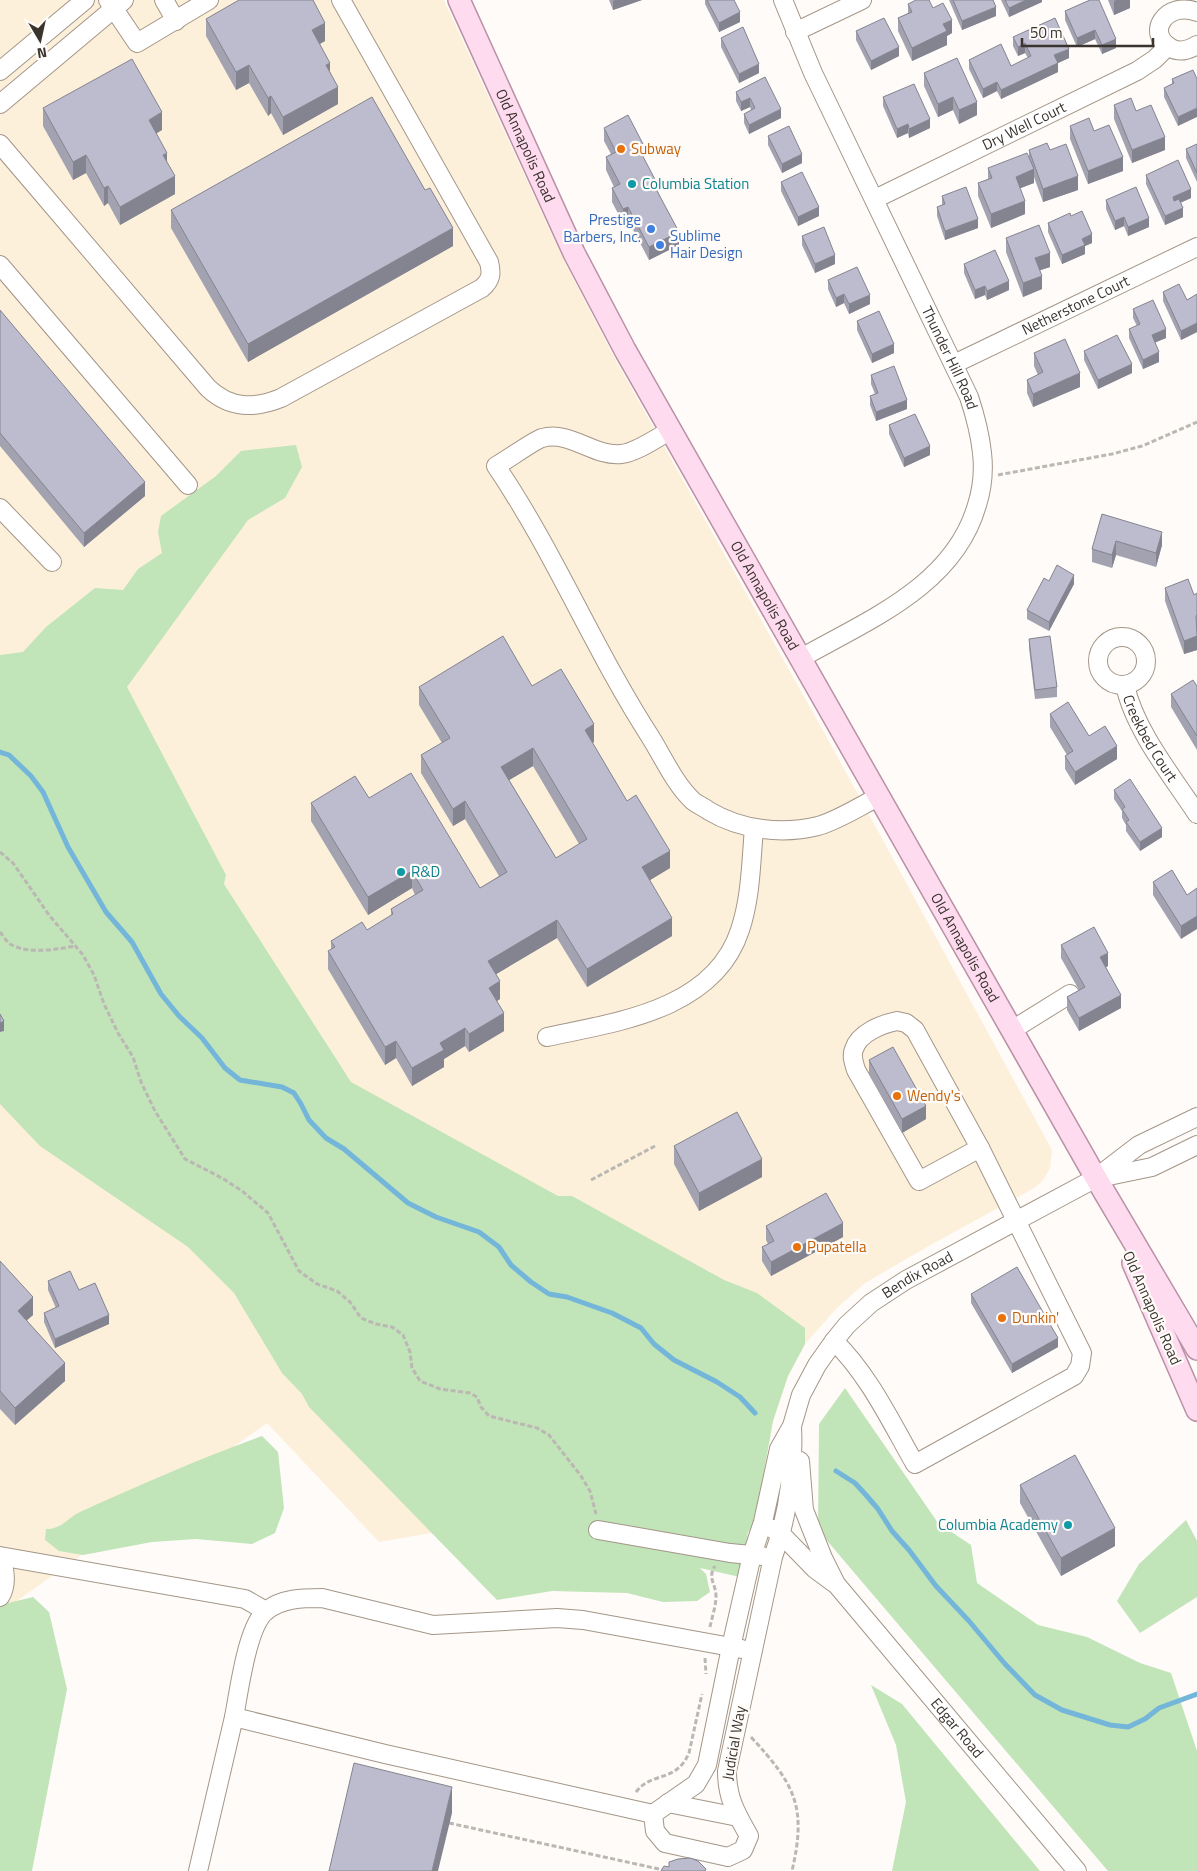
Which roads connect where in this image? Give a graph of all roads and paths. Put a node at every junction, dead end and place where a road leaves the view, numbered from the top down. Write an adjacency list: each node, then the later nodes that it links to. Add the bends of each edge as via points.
1 (85, 0): 14 (street)
2 (164, 0): 10 (street)
3 (209, 0): 10 (street)
4 (341, 0): 17 (street, via 492,272 490,281 482,288 281,398 253,405 219,398)
5 (459, 0): 23 (main road, Old Annapolis Road, via 574,252)
6 (783, 0): 11 (street, Thunder Hill Road)
7 (862, 0): 11 (street)
8 (115, 3): 10 (street, via 137,43); 15 (street)
9 (1197, 12): 13 (street, via 1177,6 1164,14 1159,27)
10 (176, 21)
11 (795, 32): 18 (street, Thunder Hill Road)
12 (1197, 44): 13 (street, via 1183,51)
13 (1168, 46): 18 (street, Dry Well Court, via 1137,72)
14 (3, 63): 15 (street)
15 (25, 82): 16 (street)
16 (0, 104)
17 (0, 144)
18 (874, 199): 21 (street, Thunder Hill Road)
19 (1197, 247): 21 (street, Netherstone Court)
20 (0, 265): 25 (street)
21 (954, 364): 24 (street, Thunder Hill Road, via 977,425 983,454)
22 (1197, 422): 24 (path, via 1142,446 1112,454)
23 (669, 431): 28 (main road, Old Annapolis Road); 32 (street, via 621,454 605,452 559,436 542,438 496,466 539,535 632,709 681,786 694,801 712,812 728,821)
24 (982, 477): 28 (street, Thunder Hill Road, via 973,520 944,564 926,582 900,602)
25 (188, 485)
26 (0, 508): 27 (street)
27 (52, 562)
28 (801, 658): 30 (main road, Old Annapolis Road)
29 (1125, 685): 31 (street, Creekbed Court, via 1138,723)
30 (880, 796): 32 (street, via 819,825 800,829); 37 (main road, Old Annapolis Road)
31 (1197, 814)
32 (754, 828): 38 (street, via 748,898 740,931 714,973 690,993 662,1008)
33 (0, 852): 35 (path, via 13,863 49,915)
34 (0, 932): 35 (path, via 10,944 26,949)
35 (76, 946): 51 (path, via 94,975 104,1004 133,1057 155,1110 185,1159 242,1191 268,1213 299,1271 317,1284 337,1291 361,1318 392,1327 403,1335 412,1368 420,1381 440,1389 470,1393 477,1397 489,1416 536,1428 549,1435 590,1491)
36 (1070, 994): 37 (street)
37 (1012, 1030): 43 (main road, Old Annapolis Road)
38 (547, 1038)
39 (1197, 1116): 43 (street, via 1139,1145)
40 (1197, 1145): 43 (street, via 1152,1167)
41 (654, 1146): 44 (path)
42 (980, 1148): 42 (street, via 915,1030 906,1022 897,1021 880,1026 860,1039 854,1050 856,1070 919,1181); 45 (street)
43 (1096, 1178): 45 (street, Bendix Road); 47 (main road, Old Annapolis Road); 48 (main road, Old Annapolis Road)
44 (591, 1180)
45 (1015, 1221): 46 (street, Bendix Road, via 906,1280 847,1325); 46 (street, via 1082,1353 1074,1376 915,1464 861,1371)
46 (834, 1341): 49 (street, Bendix Road, via 801,1395)
47 (1197, 1349)
48 (1197, 1410)
49 (792, 1426): 50 (street, Bendix Road, via 779,1449); 52 (street, Bendix Road, via 793,1451); 57 (street, Edgar Road, via 801,1463 804,1510)
50 (763, 1522): 52 (street, Edgar Road); 53 (street, Bendix Road)
51 (598, 1530): 53 (street)
52 (782, 1534): 55 (street, Bendix Road); 57 (street, Edgar Road, via 815,1569)
53 (752, 1555): 55 (street); 61 (street, Bendix Road)
54 (0, 1557): 58 (street, via 5,1578); 59 (street, via 244,1599)
55 (773, 1557): 62 (street, Bendix Road)
56 (721, 1563): 60 (path, via 712,1572 716,1593)
57 (836, 1584): 76 (street, Edgar Road)
58 (0, 1598)
59 (266, 1611): 61 (street, via 282,1602 322,1598 433,1625 558,1618); 66 (street, via 257,1622 251,1638)
60 (709, 1630)
61 (731, 1647): 62 (street); 69 (street, Judicial Way, via 706,1765 696,1784)
62 (752, 1652): 71 (street, Judicial Way, via 727,1771 727,1790)
63 (704, 1655): 64 (path)
64 (705, 1681)
65 (703, 1690): 68 (path, via 685,1762 672,1774 646,1783 636,1792)
66 (234, 1717): 70 (street, via 383,1762); 73 (street)
67 (746, 1731): 75 (path, via 784,1776 794,1796 799,1824)
68 (634, 1800)
69 (668, 1802): 70 (street, Judicial Way); 71 (street)
70 (653, 1814): 71 (street, Judicial Way, via 654,1831 664,1843 728,1857 744,1850 749,1836)
71 (738, 1817)
72 (449, 1823): 74 (path)
73 (198, 1871)
74 (668, 1871)
75 (792, 1871)
76 (1077, 1871)

